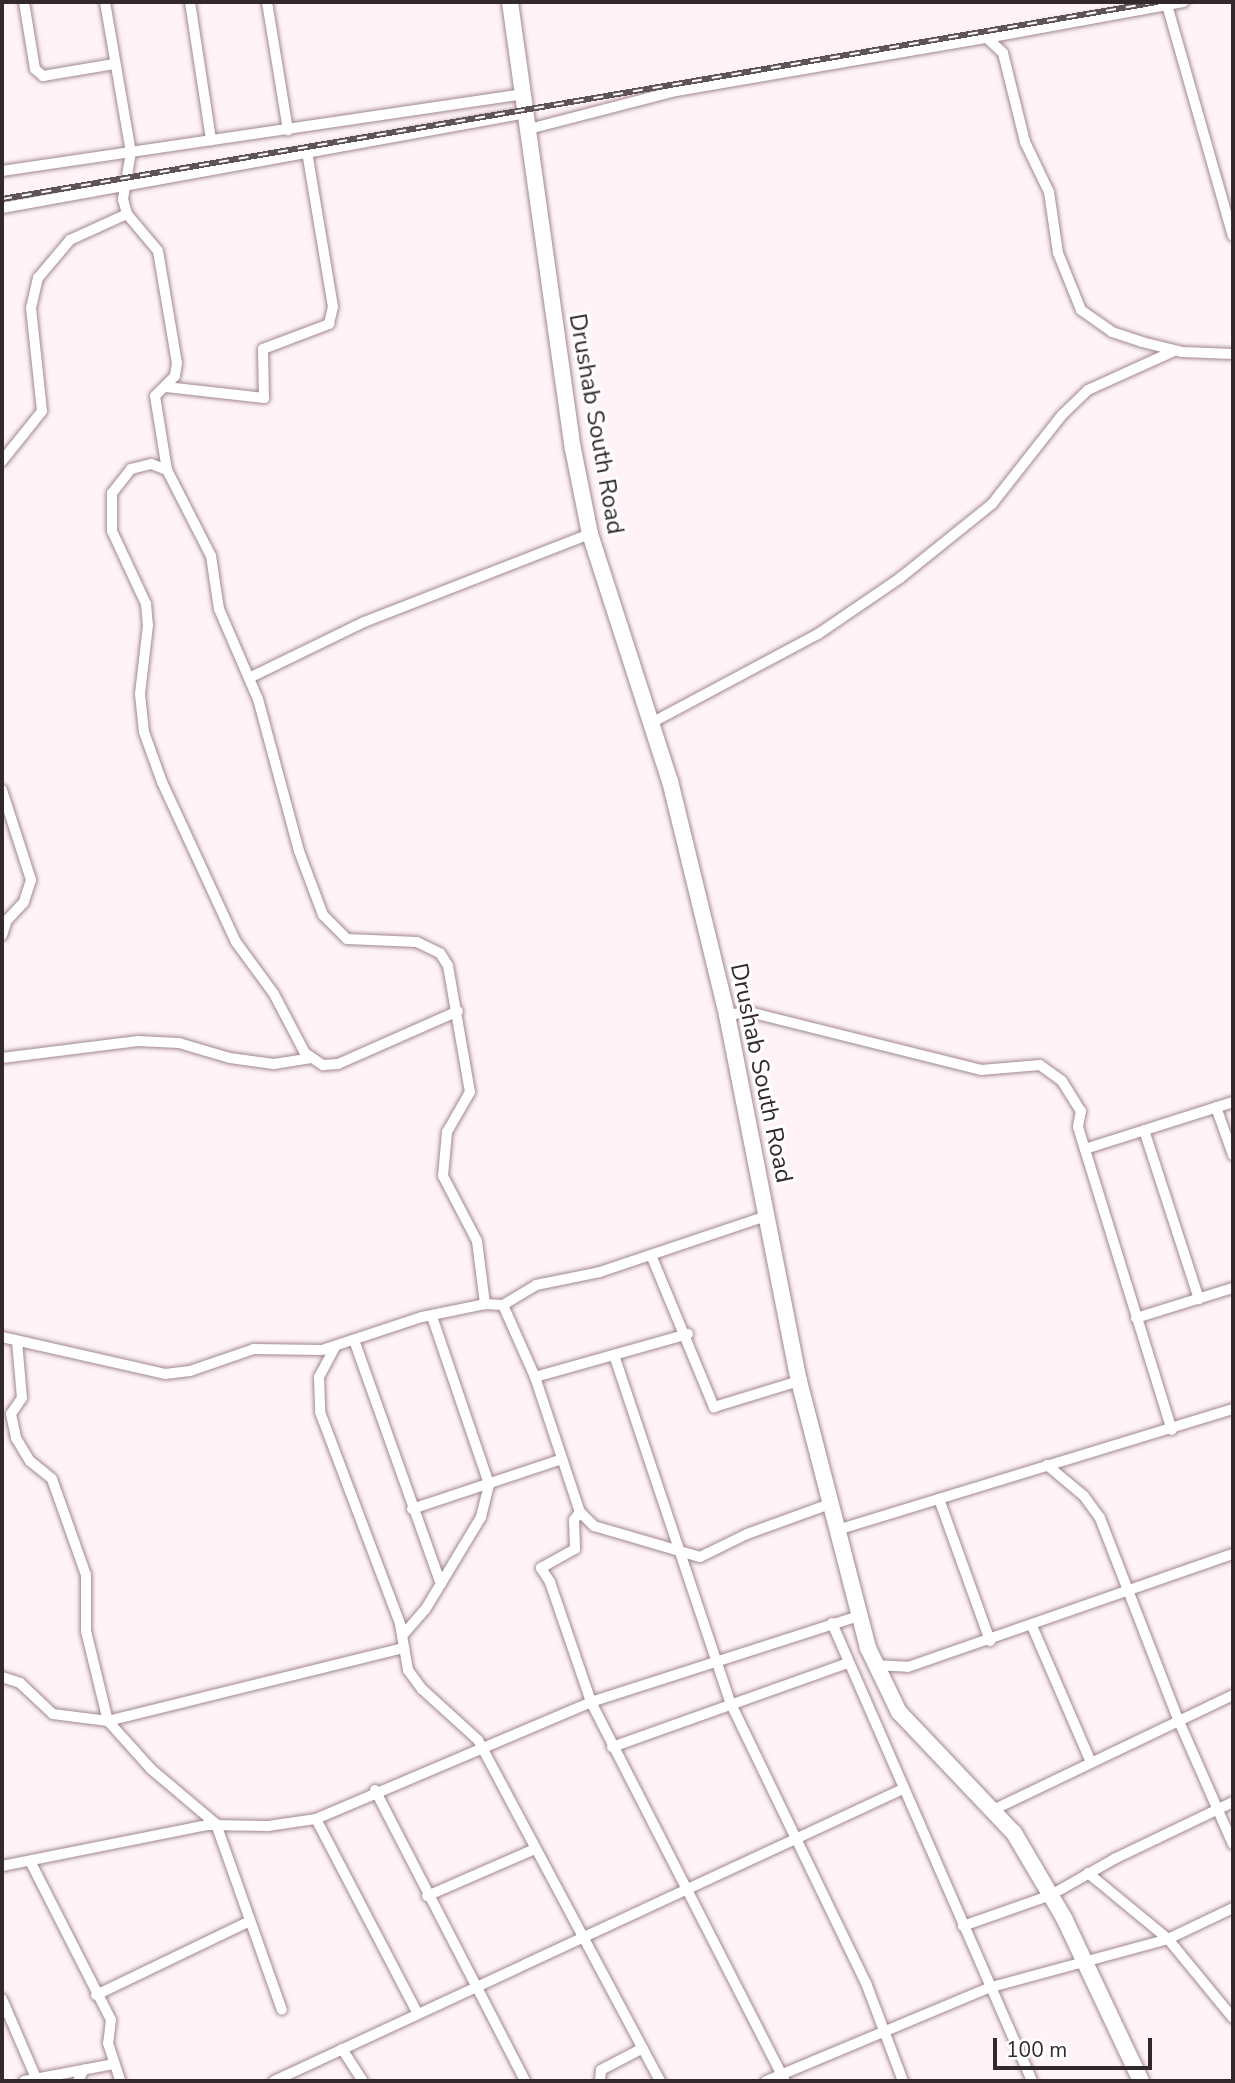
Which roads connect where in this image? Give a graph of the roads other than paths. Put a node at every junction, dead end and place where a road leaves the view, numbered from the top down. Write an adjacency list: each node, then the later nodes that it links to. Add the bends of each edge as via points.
1 (24, 2): 9 (street, via 35,69 43,76)
2 (105, 2): 9 (street)
3 (190, 2): 13 (street)
4 (267, 2): 12 (street)
5 (510, 2): 10 (street, Drushab South Road)
6 (1184, 2): 7 (street)
7 (1167, 5): 8 (street); 20 (street)
8 (987, 38): 11 (street, via 676,90); 21 (street, via 1003,53 1025,142 1049,192 1058,253 1081,310 1112,332)
9 (114, 64): 14 (street)
10 (524, 94): 11 (street, Drushab South Road); 12 (street)
11 (528, 121): 15 (street); 26 (street, Drushab South Road, via 573,449)
12 (288, 130): 13 (street)
13 (211, 140): 14 (street)
14 (131, 152): 16 (street); 17 (street)
15 (307, 152): 17 (street); 23 (street, via 333,307 328,324 262,349 264,398)
16 (2, 171)
17 (126, 184): 18 (street); 19 (street)
18 (2, 208)
19 (127, 215): 23 (street, via 158,251 164,271 177,363 175,376); 24 (street, via 71,240 38,278 31,308 42,411)
20 (1233, 236)
21 (1174, 351): 22 (street); 28 (street, via 1088,390 1062,415 992,503 900,578 818,634)
22 (1233, 354)
23 (166, 387): 25 (street, via 159,389 155,404)
24 (2, 461)
25 (167, 470): 27 (street, via 211,556 219,608); 34 (street, via 152,464 131,469 112,493 112,531 147,615 140,678 144,732 162,782 236,942 274,994)
26 (590, 534): 27 (street, via 364,622); 28 (street, Drushab South Road)
27 (249, 678): 31 (street, via 299,851 323,915 347,939 430,946 449,966)
28 (653, 722): 32 (street, Drushab South Road)
29 (2, 790): 30 (street, via 31,880 24,902 6,920)
30 (2, 935)
31 (457, 1010): 34 (street, via 338,1064 323,1065); 44 (street, via 470,1092 447,1132 443,1176 477,1241)
32 (727, 1015): 38 (street, via 749,1012 981,1070 1040,1065 1076,1098); 40 (street, Drushab South Road)
33 (2, 1058): 34 (street, via 138,1041 179,1043 274,1065)
34 (310, 1058)
35 (1233, 1102): 36 (street)
36 (1216, 1107): 37 (street); 39 (street)
37 (1144, 1130): 38 (street); 43 (street)
38 (1085, 1149): 47 (street)
39 (1233, 1155)
40 (769, 1215): 41 (street); 55 (street, Drushab South Road)
41 (651, 1255): 45 (street, via 600,1272 536,1285); 48 (street)
42 (1233, 1288): 43 (street)
43 (1199, 1299): 47 (street)
44 (485, 1304): 45 (street); 46 (street)
45 (503, 1305): 54 (street)
46 (432, 1317): 50 (street); 60 (street)
47 (1136, 1318): 57 (street)
48 (688, 1334): 53 (street); 55 (street, via 714,1407)
49 (2, 1338): 51 (street)
50 (354, 1340): 52 (street); 63 (street)
51 (17, 1341): 52 (street, via 165,1374 190,1371 254,1349); 84 (street, via 22,1398 11,1415 16,1438 30,1461 52,1479 86,1575 86,1630)
52 (335, 1347): 73 (street, via 319,1377 320,1412)
53 (614, 1355): 54 (street); 66 (street)
54 (535, 1377): 58 (street)
55 (799, 1381): 62 (street, Drushab South Road)
56 (1233, 1409): 57 (street)
57 (1172, 1430): 59 (street)
58 (562, 1459): 60 (street); 64 (street)
59 (1047, 1465): 61 (street); 69 (street, via 1084,1496 1100,1518)
60 (489, 1484): 63 (street); 68 (street, via 481,1517)
61 (939, 1499): 65 (street); 74 (street)
62 (830, 1504): 65 (street, Drushab South Road); 66 (street, via 747,1534 700,1557)
63 (412, 1509): 68 (street)
64 (580, 1512): 66 (street, via 594,1526); 81 (street, via 574,1520 575,1549 541,1567)
65 (837, 1530): 70 (street, Drushab South Road)
66 (678, 1550): 76 (street)
67 (1233, 1554): 69 (street)
68 (441, 1584): 73 (street)
69 (1127, 1590): 72 (street); 83 (street)
70 (859, 1616): 71 (street); 78 (street, Drushab South Road)
71 (832, 1623): 76 (street); 77 (street)
72 (1032, 1626): 74 (street); 87 (street)
73 (402, 1636): 75 (street)
74 (990, 1641): 78 (street, via 908,1667)
75 (404, 1648): 84 (street); 86 (street, via 412,1676 475,1735)
76 (713, 1659): 81 (street); 82 (street)
77 (848, 1663): 82 (street); 89 (street)
78 (874, 1665): 91 (street, Drushab South Road, via 899,1712)
79 (2, 1677): 84 (street, via 14,1679 52,1714)
80 (1233, 1695): 83 (street)
81 (591, 1702): 85 (street); 86 (street)
82 (731, 1704): 85 (street); 95 (street)
83 (1178, 1719): 87 (street); 92 (street)
84 (107, 1721): 94 (street, via 151,1769)
85 (612, 1747): 101 (street)
86 (483, 1749): 88 (street, via 438,1770); 97 (street)
87 (1090, 1760): 91 (street)
88 (376, 1790): 93 (street); 103 (street)
89 (901, 1790): 95 (street); 106 (street)
90 (1233, 1802): 92 (street)
91 (995, 1809): 102 (street, Drushab South Road)
92 (1218, 1809): 96 (street); 100 (street)
93 (316, 1819): 94 (street, via 268,1826); 115 (street)
94 (216, 1824): 98 (street); 105 (street)
95 (796, 1842): 101 (street); 117 (street, via 866,1983)
96 (1233, 1844)
97 (535, 1849): 103 (street); 107 (street)
98 (30, 1861): 99 (street); 112 (street)
99 (2, 1866)
100 (1088, 1873): 102 (street); 108 (street)
101 (687, 1892): 107 (street); 124 (street)
102 (1051, 1895): 106 (street); 109 (street, Drushab South Road)
103 (427, 1896): 110 (street)
104 (1233, 1908): 108 (street)
105 (250, 1921): 112 (street); 114 (street)
106 (964, 1926): 111 (street)
107 (581, 1937): 110 (street); 118 (street)
108 (1168, 1939): 109 (street); 116 (street)
109 (1086, 1962): 111 (street); 136 (street, Drushab South Road)
110 (473, 1985): 115 (street); 130 (street)
111 (988, 1988): 117 (street); 135 (street)
112 (96, 1995): 120 (street, via 111,2020 108,2043)
113 (2, 1999): 122 (street)
114 (282, 2010)
115 (417, 2012): 119 (street)
116 (1232, 2015)
117 (883, 2030): 124 (street); 134 (street)
118 (643, 2048): 131 (street, via 601,2070); 132 (street)
119 (342, 2049): 123 (street); 129 (street)
120 (114, 2064): 121 (street); 127 (street)
121 (84, 2069): 122 (street); 126 (street)
122 (36, 2078): 125 (street)
123 (290, 2078): 128 (street)
124 (784, 2078): 133 (street)
125 (24, 2081)
126 (78, 2081)
127 (120, 2081)
128 (274, 2081)
129 (363, 2081)
130 (525, 2081)
131 (600, 2081)
132 (660, 2081)
133 (766, 2081)
134 (903, 2081)
135 (1032, 2081)
136 (1141, 2081)

